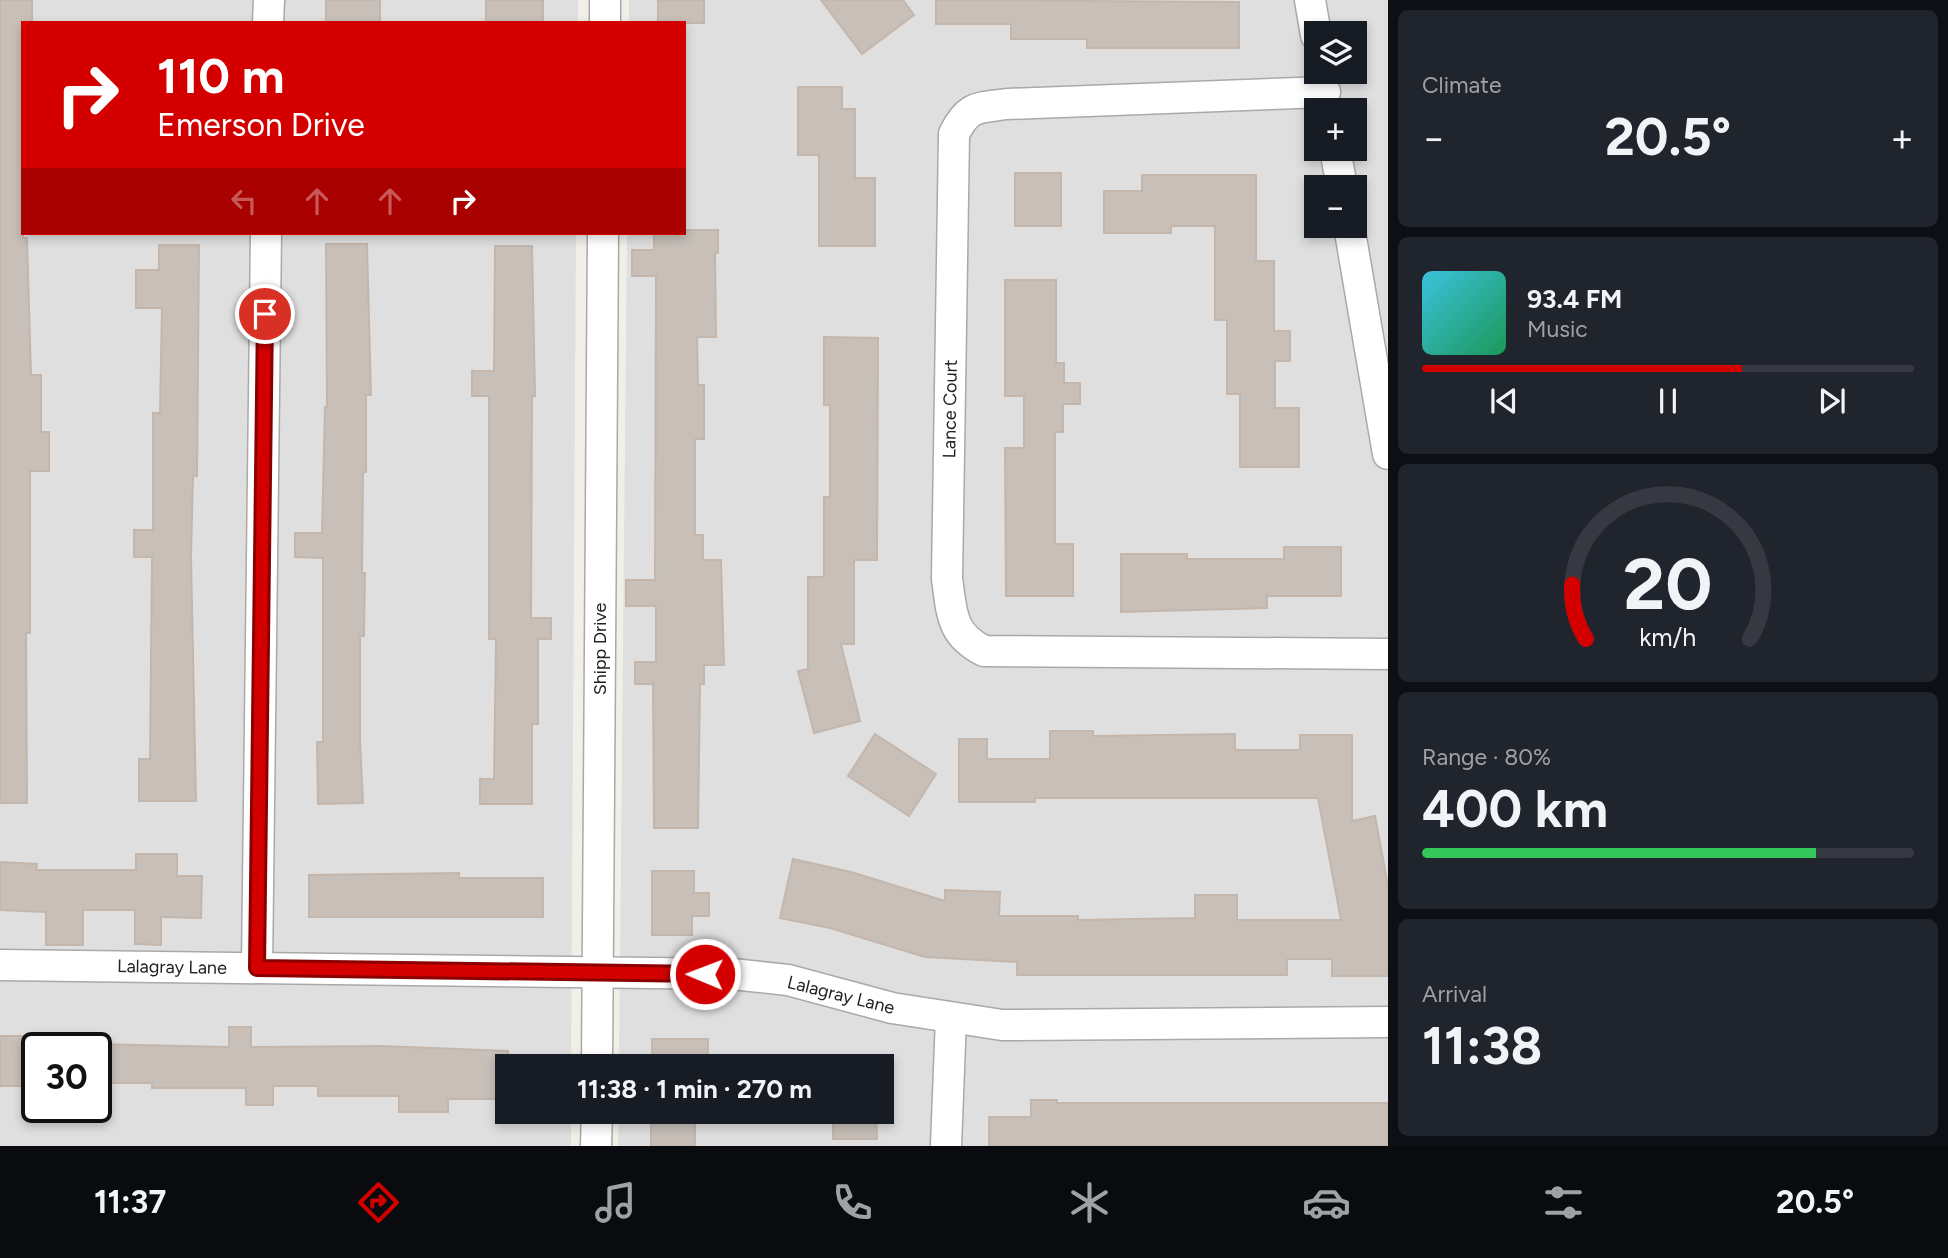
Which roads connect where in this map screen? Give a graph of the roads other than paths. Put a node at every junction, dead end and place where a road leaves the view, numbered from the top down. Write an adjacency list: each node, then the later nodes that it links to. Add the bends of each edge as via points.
1 (268, 0): 4 (street)
2 (605, 0): 5 (street)
3 (1310, 0): 6 (street)
4 (268, 21)
5 (605, 21)
6 (1314, 21)
7 (1325, 91): 12 (street, Lance Court, via 1007,104 976,108 963,115 954,134 947,579 954,625 968,643 984,651)
8 (266, 235): 14 (street)
9 (603, 235): 15 (street, Shipp Drive)
10 (1351, 238): 11 (street)
11 (1388, 454)
12 (1388, 654)
13 (0, 965): 14 (street, Lalagray Lane)
14 (257, 968): 15 (street, Lalagray Lane)
15 (598, 972): 16 (street, Lalagray Lane, via 732,974 788,980 892,1008); 18 (street, Shipp Drive)
16 (951, 1018): 17 (street, Lalagray Lane, via 1002,1025); 21 (street)
17 (1388, 1022)
18 (597, 1054)
19 (597, 1124): 20 (street)
20 (596, 1146)
21 (946, 1146)

